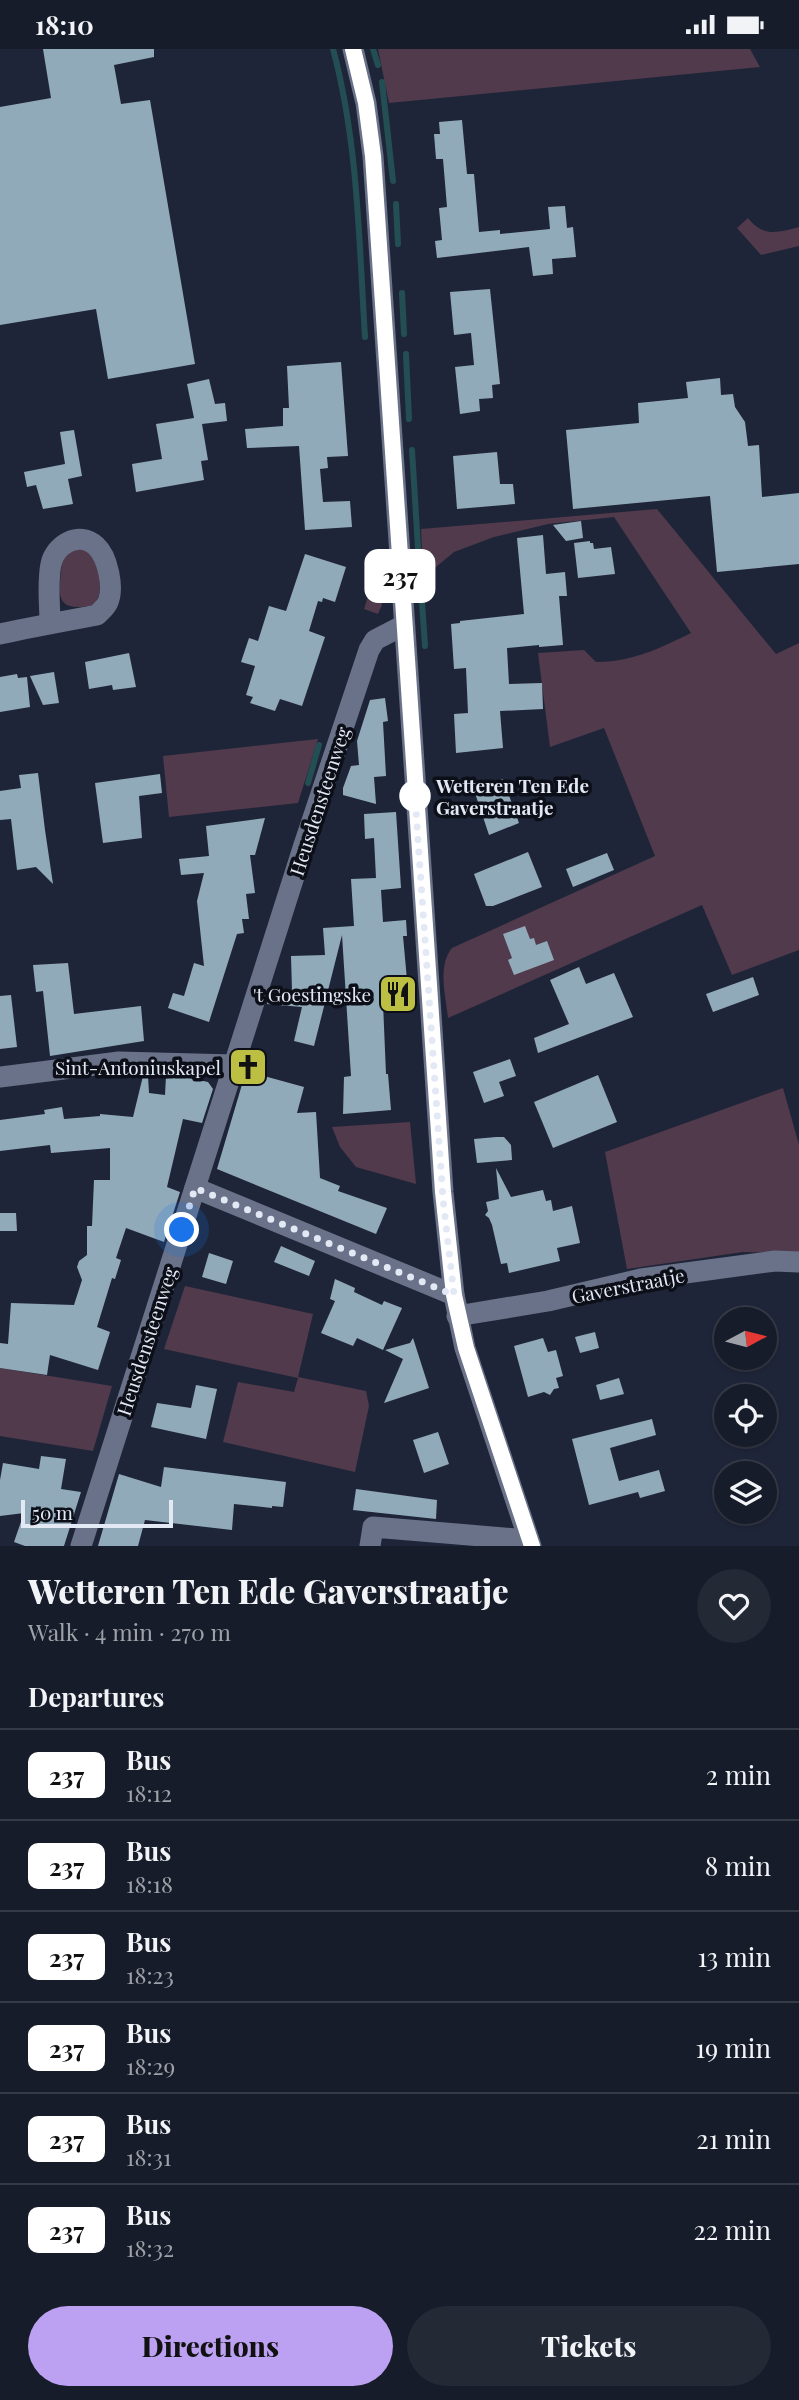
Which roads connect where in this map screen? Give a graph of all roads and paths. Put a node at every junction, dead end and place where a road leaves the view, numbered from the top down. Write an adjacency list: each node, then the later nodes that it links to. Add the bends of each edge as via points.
1 (354, 49): 3 (street, via 373,156)
2 (50, 624): 4 (street)
3 (404, 625): 5 (street, Heusdensteenweg, via 374,640 369,650); 9 (street, via 443,1199)
4 (0, 633)
5 (234, 1065): 6 (street, via 119,1062); 7 (street, Heusdensteenweg)
6 (0, 1077)
7 (195, 1188): 9 (street); 11 (street, Heusdensteenweg)
8 (799, 1262): 9 (street, Gaverstraatje, via 775,1261 641,1279 548,1301)
9 (456, 1305): 10 (street)
10 (530, 1543): 12 (street, via 373,1527)
11 (81, 1546)
12 (370, 1546)

